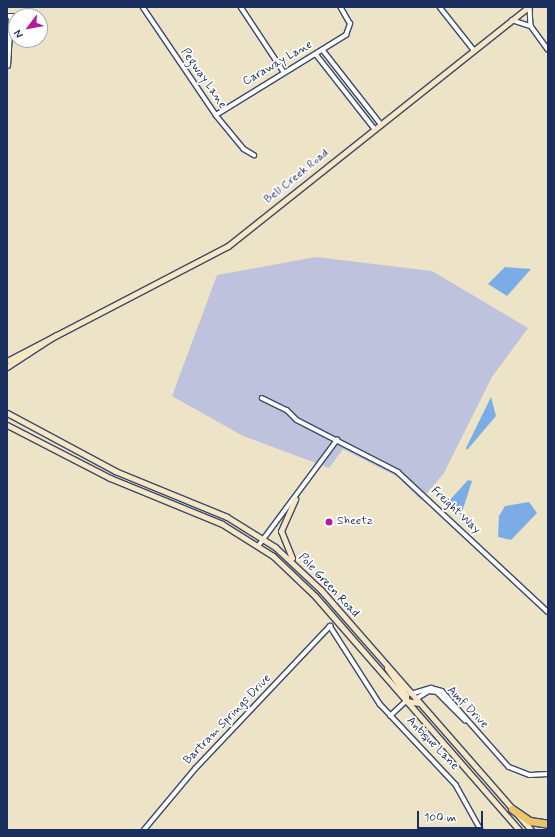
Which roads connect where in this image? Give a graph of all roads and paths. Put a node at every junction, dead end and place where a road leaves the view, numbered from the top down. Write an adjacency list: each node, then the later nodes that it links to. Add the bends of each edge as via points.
1 (143, 7): 15 (street, Pegway Lane)
2 (241, 7): 14 (street)
3 (340, 7): 10 (street, Caraway Lane, via 350,29)
4 (440, 7): 11 (street)
5 (529, 7): 6 (main road, Bell Creek Road); 7 (street)
6 (512, 20): 7 (street); 11 (main road, Bell Creek Road)
7 (531, 26): 9 (street)
8 (8, 48): 13 (street)
9 (548, 49)
10 (323, 50): 12 (street, Caraway Lane); 16 (street)
11 (474, 50): 16 (main road, Bell Creek Road)
12 (316, 54): 14 (street, Caraway Lane); 17 (street)
13 (8, 66)
14 (284, 72): 15 (street, Caraway Lane)
15 (216, 115): 18 (street, Pegway Lane)
16 (380, 123): 17 (main road, Bell Creek Road)
17 (374, 128): 19 (main road, Bell Creek Road, via 225,247)
18 (254, 155)
19 (60, 332): 20 (main road, Bell Creek Road); 21 (main road, Bell Creek Road)
20 (7, 361)
21 (7, 367)
22 (262, 398): 25 (street, Freight Way)
23 (7, 413): 27 (main road, Pole Green Road, via 115,471 219,513)
24 (7, 425): 28 (main road, Pole Green Road, via 110,478 215,520)
25 (337, 440): 26 (street); 30 (street, Freight Way, via 403,476)
26 (295, 499): 27 (street); 29 (main road, via 281,536)
27 (264, 539): 28 (street); 29 (main road, Pole Green Road)
28 (259, 546): 34 (main road, Pole Green Road, via 304,584)
29 (298, 567): 32 (main road, Pole Green Road)
30 (548, 612)
31 (330, 626): 36 (street, Antique Lane); 41 (street, Bartram Springs Drive, via 195,769)
32 (386, 664): 33 (main road, Pole Green Road); 34 (main road)
33 (412, 694): 35 (main road, Pole Green Road); 37 (street, Amf Drive, via 431,688 442,691)
34 (406, 701): 35 (main road); 36 (street, Antique Lane); 43 (main road, Pole Green Road)
35 (418, 701): 37 (street, Amf Drive, via 429,691 441,694); 39 (main road, Pole Green Road)
36 (390, 716): 42 (street, Antique Lane, via 447,773)
37 (482, 738): 38 (street, Amf Drive, via 516,771 530,775)
38 (548, 774)
39 (512, 809): 40 (highway, via 530,821); 44 (main road, Pole Green Road)
40 (548, 824)
41 (144, 830)
42 (481, 830)
43 (519, 830)
44 (531, 830)

